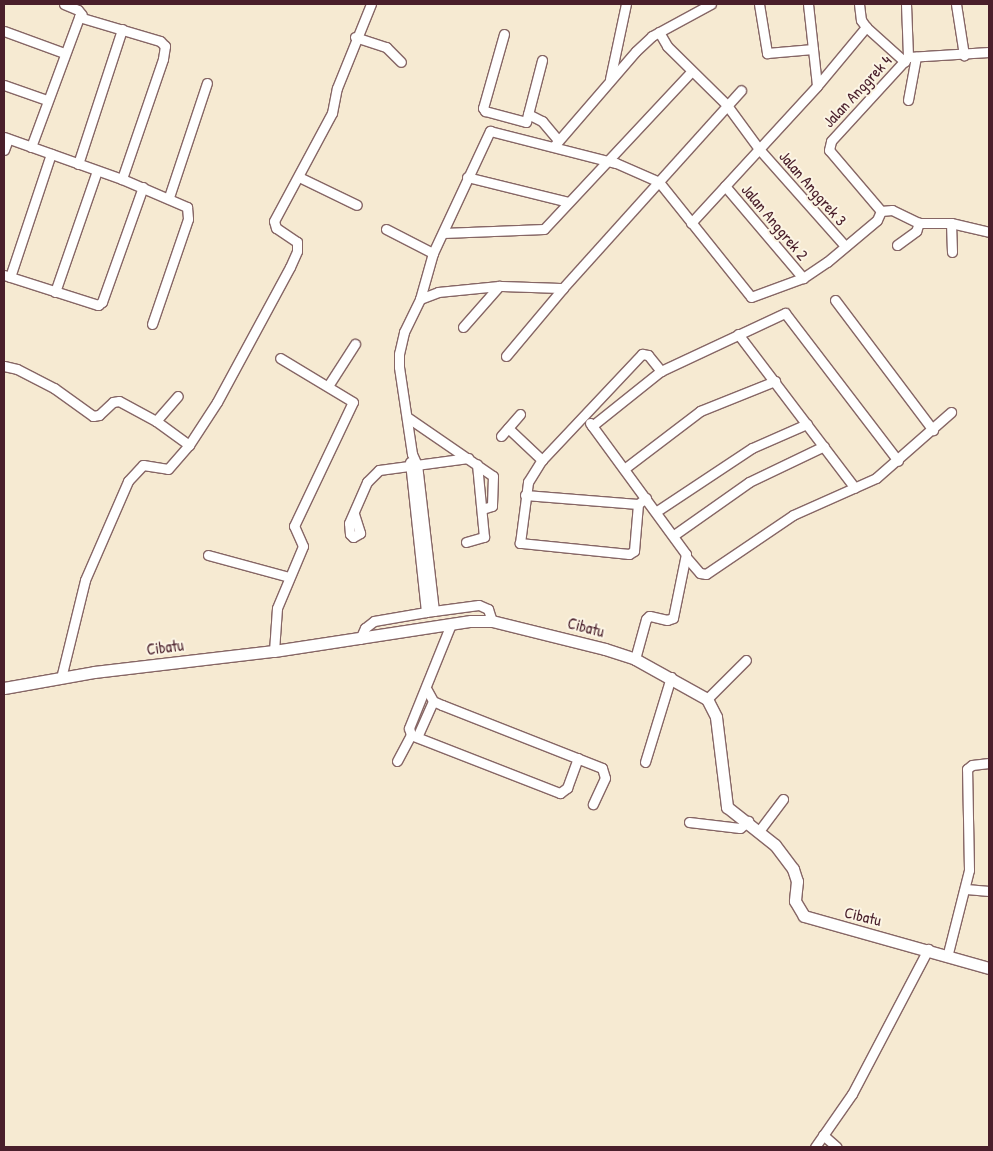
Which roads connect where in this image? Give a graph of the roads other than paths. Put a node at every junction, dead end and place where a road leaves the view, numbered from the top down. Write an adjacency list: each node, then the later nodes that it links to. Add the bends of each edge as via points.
1 (64, 4): 10 (street, via 78,10)
2 (371, 4): 16 (street, via 365,23)
3 (626, 4): 25 (street)
4 (711, 4): 14 (street)
5 (759, 4): 17 (street, via 767,53)
6 (808, 4): 17 (street)
7 (859, 4): 11 (street, via 861,20)
8 (906, 4): 21 (street)
9 (956, 4): 20 (street)
10 (82, 16): 12 (street); 19 (street)
11 (866, 27): 21 (street); 28 (street)
12 (122, 29): 41 (street); 45 (street, via 165,46)
13 (4, 31): 19 (street)
14 (659, 32): 24 (street, Jalan Anggrek 3, via 667,46); 25 (street)
15 (504, 34): 33 (street, via 483,108 524,124)
16 (355, 37): 23 (street, via 386,47); 43 (street, via 336,88 332,113)
17 (813, 49): 28 (street)
18 (989, 52): 20 (street)
19 (64, 53): 30 (street)
20 (964, 55): 21 (street)
21 (909, 58): 31 (street); 52 (street, Jalan Anggrek 4, via 829,145 829,150)
22 (542, 60): 33 (street)
23 (401, 62)
24 (692, 71): 32 (street, Jalan Anggrek 3); 40 (street)
25 (610, 79): 35 (street)
26 (207, 83): 49 (street)
27 (4, 85): 30 (street)
28 (817, 86): 37 (street)
29 (741, 90): 32 (street)
30 (47, 100): 36 (street)
31 (908, 100)
32 (726, 104): 37 (street, Jalan Anggrek 3); 46 (street)
33 (528, 114): 35 (street, via 542,121)
34 (6, 138): 36 (street); 38 (street)
35 (556, 143): 40 (street); 44 (street, via 490,131)
36 (31, 147): 39 (street)
37 (759, 149): 47 (street); 60 (street, Jalan Anggrek 3)
38 (4, 150)
39 (51, 154): 41 (street); 63 (street)
40 (605, 160): 46 (street); 50 (street)
41 (78, 164): 42 (street)
42 (98, 170): 45 (street); 67 (street)
43 (299, 177): 51 (street); 91 (street, via 274,222 276,228 296,242 297,252 259,328)
44 (467, 177): 50 (street); 58 (street)
45 (122, 179): 48 (street)
46 (659, 182): 53 (street); 66 (street)
47 (725, 186): 53 (street); 64 (street, Jalan Anggrek 2)
48 (143, 188): 49 (street); 67 (street, via 102,302 92,305)
49 (169, 197): 70 (street, via 185,204 189,212)
50 (568, 202): 58 (street, via 544,229 537,232)
51 (357, 205)
52 (882, 211): 54 (street, via 892,210); 60 (street, via 877,220)
53 (692, 223): 64 (street, via 751,298)
54 (919, 223): 55 (street); 59 (street, via 916,230)
55 (950, 223): 57 (street); 61 (street)
56 (386, 229): 62 (street)
57 (989, 232)
58 (442, 233): 62 (street)
59 (897, 245)
60 (845, 246): 64 (street)
61 (952, 252)
62 (433, 254): 68 (street)
63 (7, 276): 67 (street)
64 (803, 278)
65 (499, 286): 66 (street); 68 (street, via 457,289); 71 (street)
66 (563, 288): 74 (street)
67 (55, 292)
68 (420, 299): 83 (street, via 399,354)
69 (835, 300): 89 (street)
70 (152, 324)
71 (464, 326)
72 (738, 334): 77 (street); 78 (street); 95 (street, via 785,313)
73 (356, 344): 79 (street)
74 (506, 356)
75 (280, 358): 79 (street)
76 (4, 366): 85 (street, via 54,388 90,416 99,415 116,401)
77 (661, 371): 84 (street, via 648,355 642,354); 87 (street)
78 (774, 381): 86 (street); 98 (street, via 700,411)
79 (328, 386): 109 (street, via 351,400 353,406 294,526 304,546)
80 (178, 396): 85 (street)
81 (951, 412): 89 (street)
82 (520, 414): 88 (street)
83 (407, 417): 93 (street); 97 (street)
84 (585, 417): 87 (street); 94 (street)
85 (156, 421): 91 (street)
86 (807, 424): 92 (street); 103 (street, via 752,448)
87 (592, 426): 98 (street)
88 (508, 428): 90 (street); 94 (street)
89 (932, 430): 95 (street)
90 (501, 436)
91 (189, 445): 118 (street, via 168,470 143,465 128,481 84,580)
92 (824, 446): 99 (street); 105 (street, via 749,482)
93 (468, 458): 96 (street); 97 (street)
94 (542, 460): 100 (street, via 528,482)
95 (898, 461): 99 (street)
96 (477, 464): 102 (street); 102 (street, via 494,480 492,506)
97 (413, 466): 104 (street, via 373,474); 110 (street)
98 (624, 469): 101 (street)
99 (856, 488): 108 (street, via 793,515 706,574 700,573)
100 (525, 495): 101 (street); 101 (street, via 522,544 629,554 634,551)
101 (642, 501): 103 (street)
102 (482, 509): 106 (street, via 483,539)
103 (657, 511): 105 (street)
104 (354, 514)
105 (674, 535): 108 (street)
106 (466, 542)
107 (208, 555): 109 (street)
108 (686, 557): 115 (street, via 673,618 649,616 646,619)
109 (289, 578): 114 (street, via 277,608)
110 (430, 611): 111 (street, via 479,606 488,609); 113 (street, via 374,622 365,628)
111 (492, 621): 112 (street, Cibatu); 115 (street, Cibatu)
112 (452, 624): 113 (street, Cibatu); 120 (street)
113 (360, 639): 114 (street, Cibatu)
114 (274, 651): 118 (street, Cibatu)
115 (635, 659): 117 (street, Cibatu)
116 (746, 660): 121 (street)
117 (671, 677): 121 (street, Cibatu); 126 (street)
118 (62, 678): 119 (street, Cibatu)
119 (4, 688)
120 (427, 690): 122 (street); 123 (street, via 409,728)
121 (707, 699): 130 (street, Cibatu, via 716,717 725,803)
122 (433, 701): 123 (street); 124 (street)
123 (415, 735): 124 (street, via 560,792 567,788); 125 (street)
124 (578, 758): 129 (street, via 605,772)
125 (398, 761)
126 (645, 762)
127 (989, 763): 133 (street, via 972,765 967,769)
128 (783, 799): 132 (street)
129 (593, 804)
130 (748, 821): 131 (street, via 740,828); 132 (street, Cibatu)
131 (689, 822)
132 (759, 831): 135 (street, Cibatu, via 793,869 797,881 795,901 804,916)
133 (966, 889): 134 (street); 136 (street)
134 (989, 891)
135 (928, 949): 136 (street, Cibatu); 138 (street, via 852,1094)
136 (947, 957): 137 (street, Cibatu)
137 (989, 968)
138 (823, 1135): 139 (street); 140 (street)
139 (815, 1147)
140 (837, 1147)

